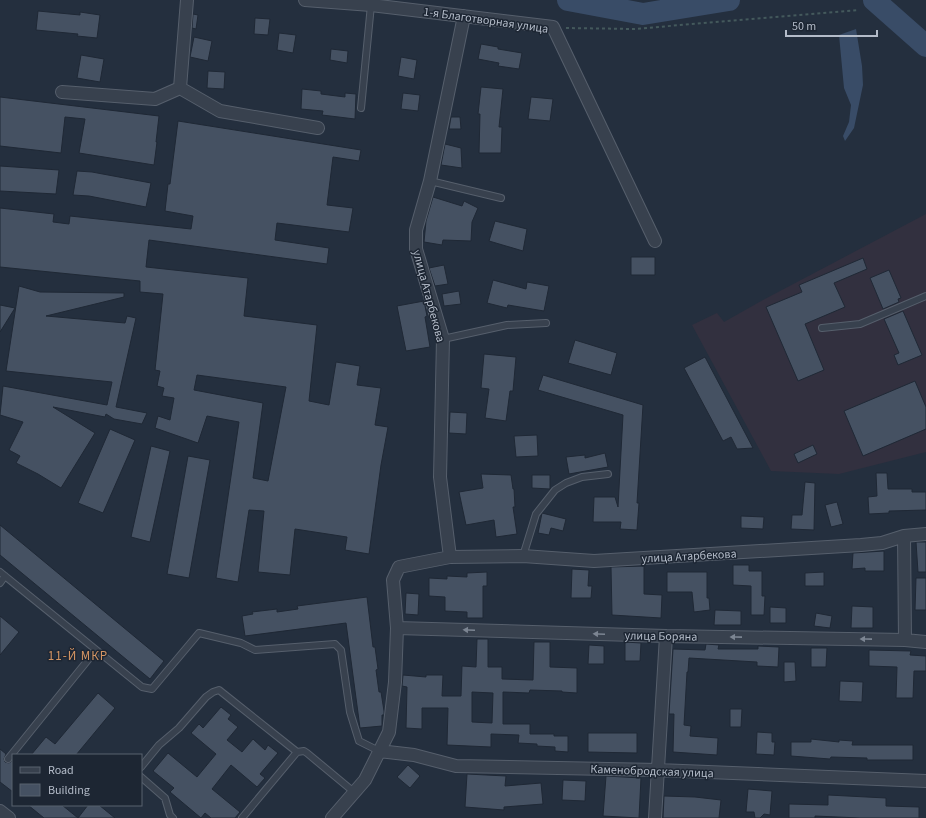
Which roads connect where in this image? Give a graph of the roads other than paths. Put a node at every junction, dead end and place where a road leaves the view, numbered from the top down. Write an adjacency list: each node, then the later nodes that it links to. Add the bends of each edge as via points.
1 (187, 0): 5 (street)
2 (305, 0): 3 (street, 1-я Благотворная улица)
3 (371, 5): 4 (street, 1-я Благотворная улица); 7 (lane)
4 (464, 16): 9 (street, улица Атарбекова); 11 (street, 1-я Благотворная улица, via 552,27)
5 (180, 88): 6 (street, via 155,99); 8 (street, via 220,111)
6 (62, 92)
7 (361, 108)
8 (318, 128)
9 (430, 181): 10 (lane); 15 (street, улица Атарбекова, via 416,230 416,249)
10 (501, 198)
11 (655, 241)
12 (926, 296): 14 (lane, via 860,324)
13 (546, 323): 15 (lane, via 507,325)
14 (822, 328)
15 (443, 339): 20 (street, улица Атарбекова, via 440,477)
16 (608, 474): 19 (lane, via 582,477 555,490 536,514)
17 (926, 534): 18 (street, улица Атарбекова)
18 (904, 536): 19 (street, улица Атарбекова, via 882,543 860,545 594,562); 25 (street)
19 (523, 556): 20 (street, улица Атарбекова)
20 (450, 557): 23 (street, улица Атарбекова, via 399,567 393,580)
21 (3, 574): 22 (lane); 27 (lane)
22 (0, 583)
23 (397, 628): 24 (street, улица Боряна, one-way to 23); 28 (street, via 396,682 388,732)
24 (666, 636): 25 (street, улица Боряна, one-way to 24); 34 (street)
25 (904, 640): 26 (street, улица Боряна)
26 (926, 642)
27 (96, 650): 28 (lane, via 142,687 152,689 199,633 241,643 255,650 335,644 341,650 350,712 359,741); 31 (lane)
28 (380, 751): 34 (street, Каменобродская улица, via 414,755 456,766); 37 (street, via 365,780)
29 (297, 752): 33 (lane, via 219,690 206,697); 37 (lane, via 307,753); 41 (lane)
30 (12, 754): 32 (lane)
31 (12, 754)
32 (8, 759)
33 (142, 766)
34 (658, 770): 36 (street, Каменобродская улица); 43 (street)
35 (142, 778): 40 (lane, via 165,798)
36 (926, 781)
37 (354, 792): 42 (street)
38 (0, 811): 39 (street)
39 (8, 818)
40 (173, 818)
41 (242, 818)
42 (332, 818)
43 (655, 818)

